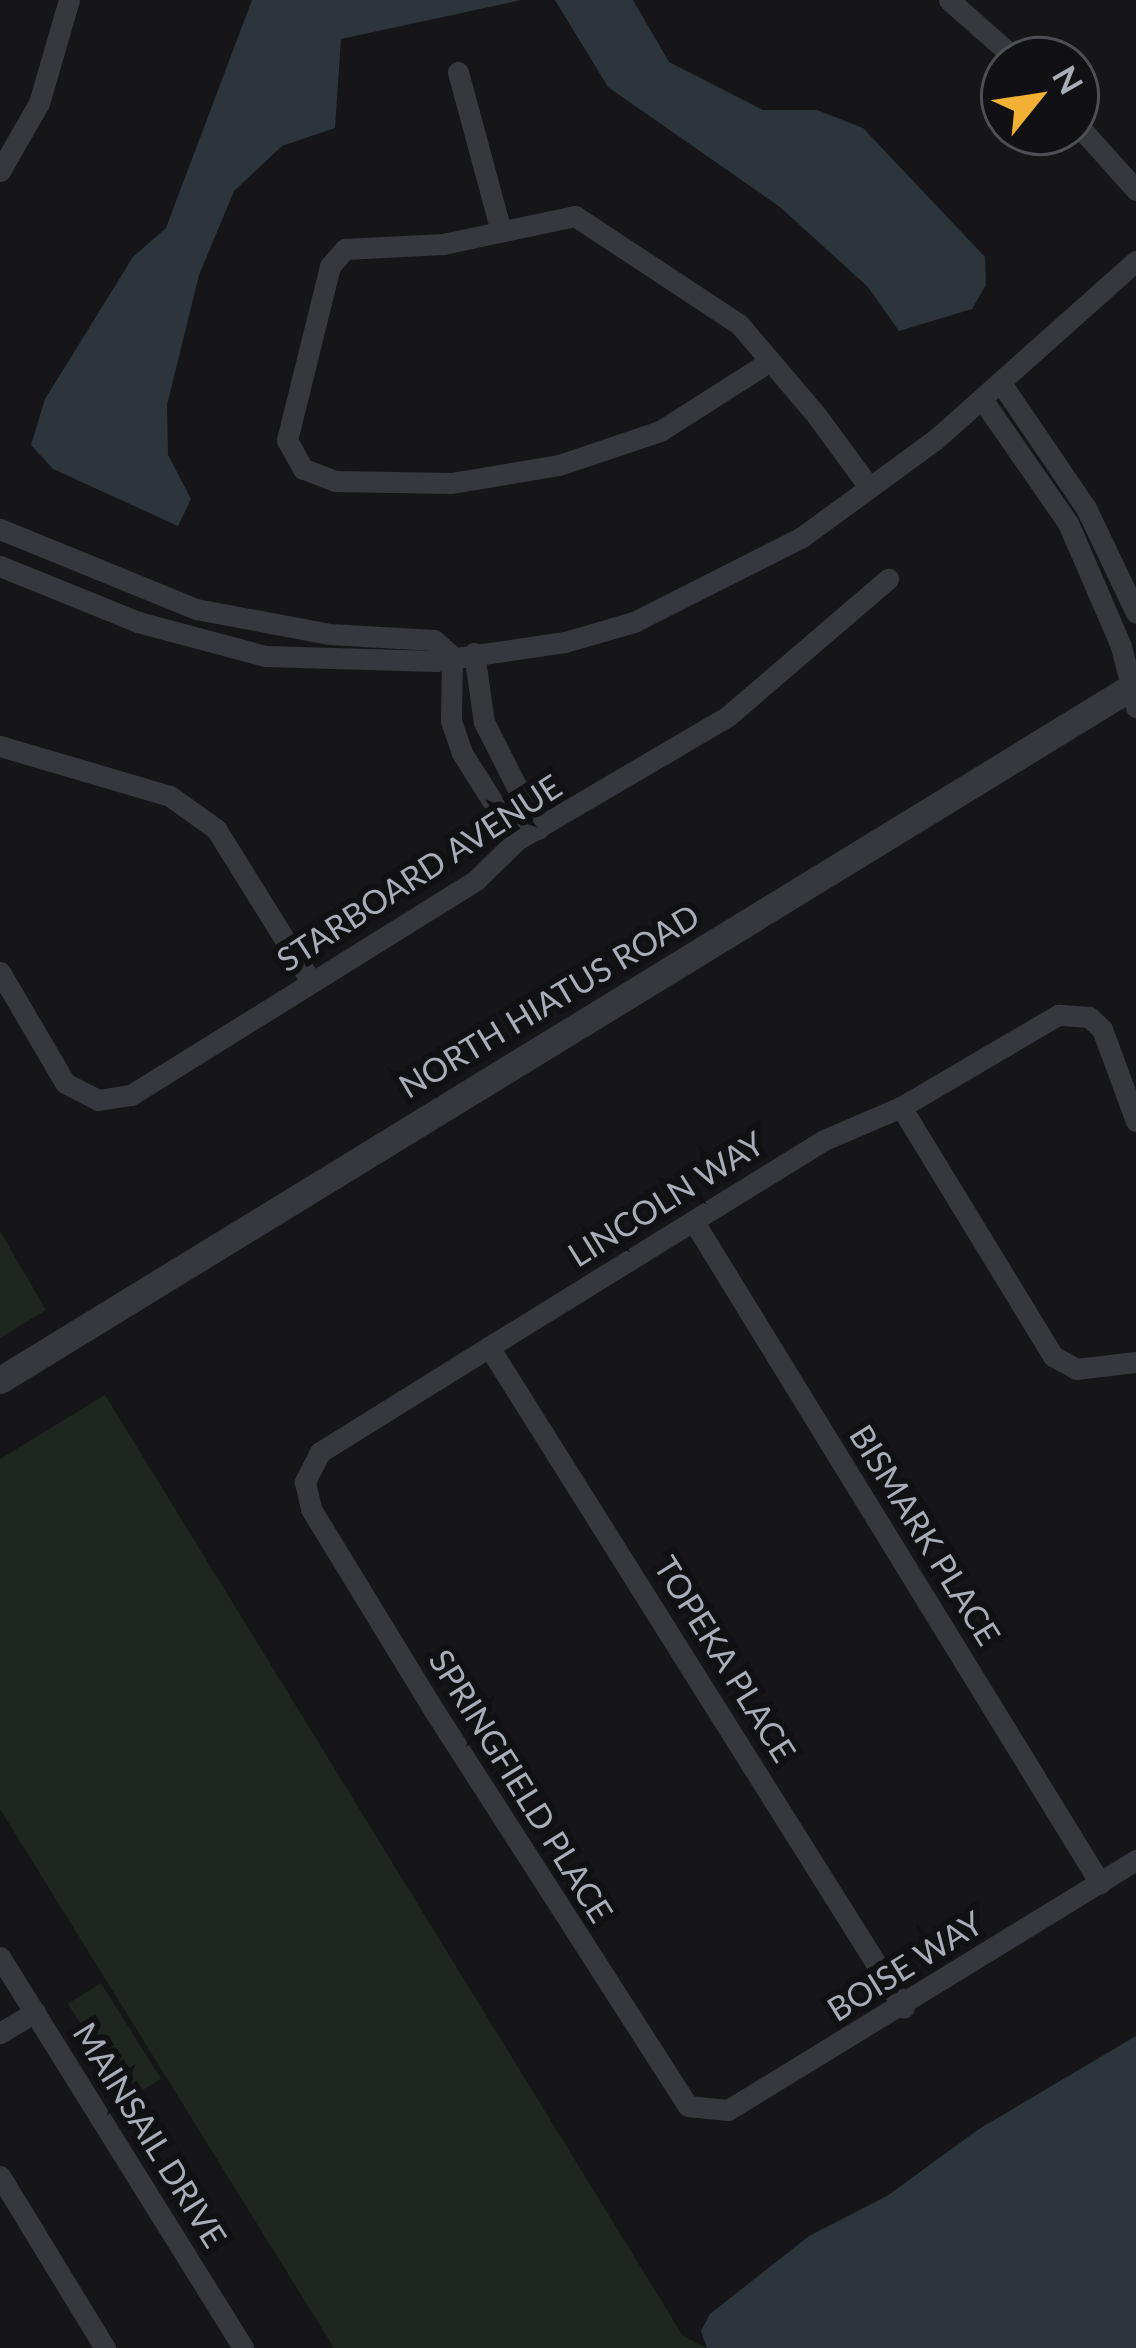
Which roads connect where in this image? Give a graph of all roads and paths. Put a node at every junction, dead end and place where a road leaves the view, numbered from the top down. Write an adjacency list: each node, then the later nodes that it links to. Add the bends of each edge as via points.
1 (69, 0): 6 (street, via 39,103)
2 (949, 0): 3 (street)
3 (990, 36)
4 (458, 72): 8 (street)
5 (1100, 150): 7 (street)
6 (0, 171)
7 (1136, 190)
8 (501, 231): 10 (street, via 575,216 740,325); 10 (street, via 345,249 330,266 286,424 292,455 315,476 451,483 559,465 660,431)
9 (1136, 261): 11 (street)
10 (770, 361): 13 (street)
11 (1001, 383): 12 (street); 17 (street, via 1086,508)
12 (982, 399): 13 (street); 19 (street, via 1068,523)
13 (869, 487): 18 (street, via 734,577 634,622 566,642)
14 (0, 529): 18 (street, via 196,609 329,634 434,640)
15 (0, 566): 18 (street, via 138,622 265,656 379,664)
16 (887, 579): 21 (street, STARBOARD AVENUE, via 728,716)
17 (1136, 613)
18 (463, 654): 21 (street, via 484,722); 22 (street, via 452,721 462,753)
19 (1134, 693): 30 (street, NORTH HIATUS ROAD)
20 (0, 746): 24 (street, via 170,796 216,829)
21 (538, 829): 22 (street, STARBOARD AVENUE)
22 (517, 840): 24 (street, STARBOARD AVENUE, via 476,880)
23 (0, 972): 24 (street, STARBOARD AVENUE, via 52,1065 85,1096 131,1095)
24 (312, 982)
25 (901, 1107): 26 (street, LINCOLN WAY, via 1058,1015 1089,1017 1113,1048); 27 (street, LINCOLN WAY, via 824,1140); 29 (street, via 1053,1356 1076,1370)
26 (1136, 1121)
27 (694, 1222): 28 (street, LINCOLN WAY); 33 (street, BISMARK PLACE)
28 (489, 1347): 31 (street, LINCOLN WAY, via 320,1452); 35 (street, TOPEKA PLACE)
29 (1136, 1362)
30 (0, 1380)
31 (305, 1482): 38 (street, SPRINGFIELD PLACE, via 311,1509 435,1712 677,2096)
32 (1136, 1860): 33 (street, BOISE WAY)
33 (1100, 1882): 35 (street, BOISE WAY)
34 (0, 1957): 36 (street, MAINSAIL DRIVE)
35 (904, 2008): 38 (street, BOISE WAY, via 728,2110)
36 (34, 2012): 37 (street); 41 (street, MAINSAIL DRIVE)
37 (0, 2033)
38 (701, 2111)
39 (0, 2176): 40 (street)
40 (105, 2348)
41 (242, 2348)

